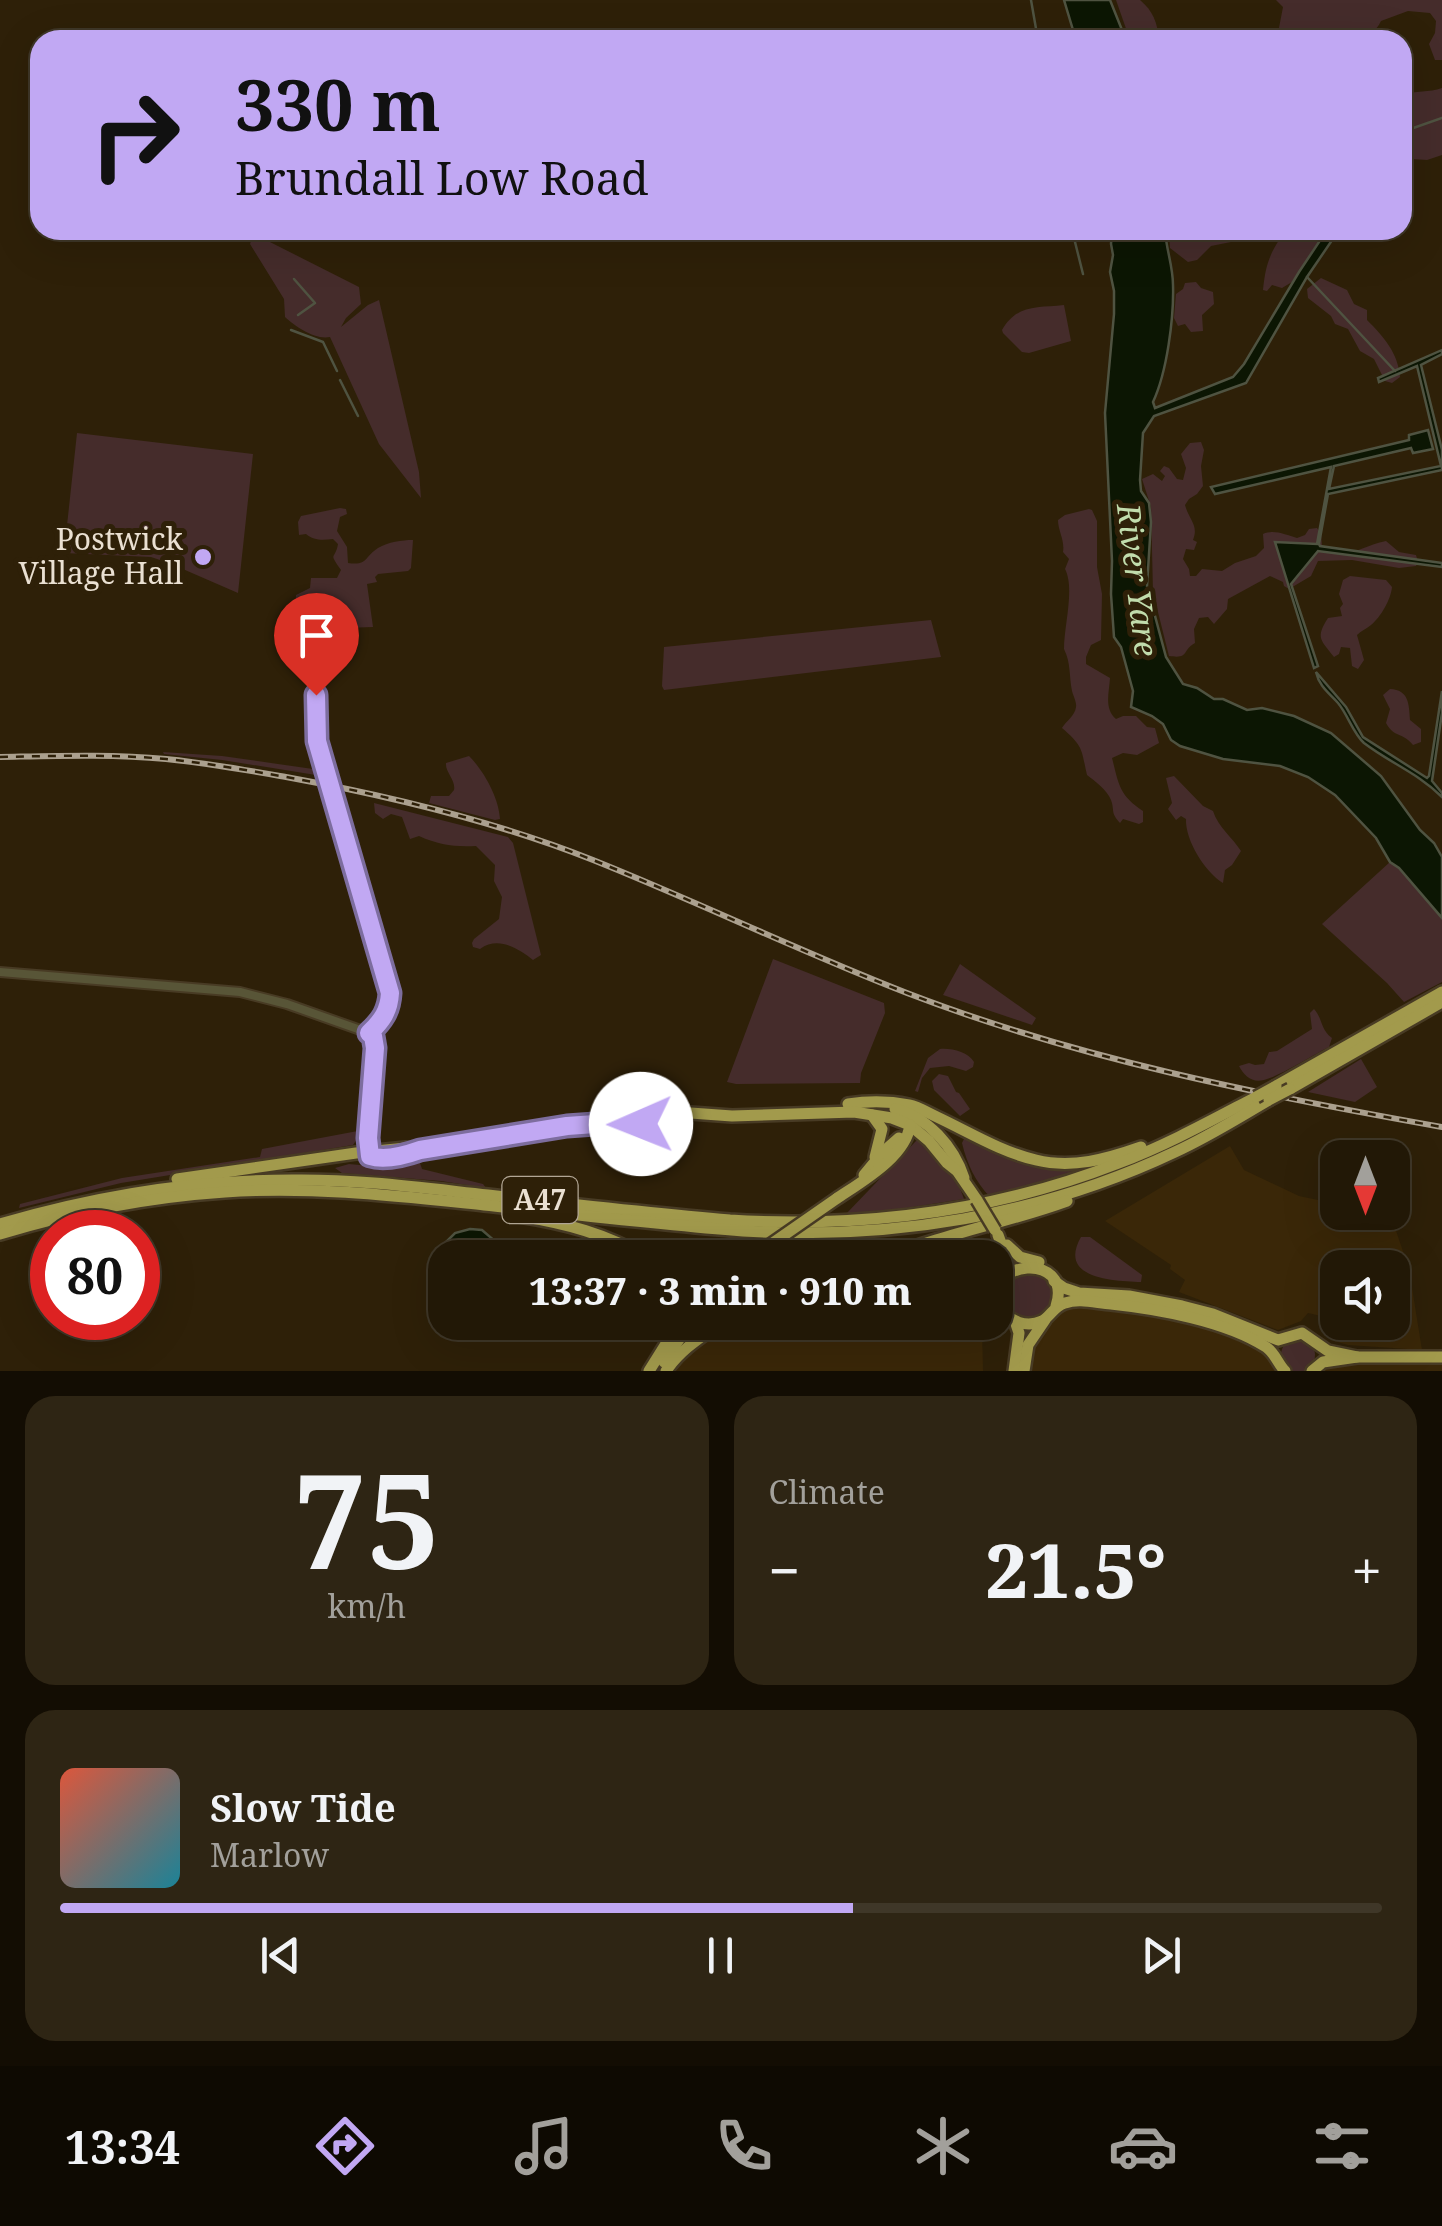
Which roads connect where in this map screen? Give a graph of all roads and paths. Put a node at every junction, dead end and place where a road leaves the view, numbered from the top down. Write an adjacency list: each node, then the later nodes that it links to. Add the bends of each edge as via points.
1 (317, 657): 5 (street, bridge, via 317,741 390,993 389,1008)
2 (0, 972): 5 (street, via 240,992)
3 (1442, 992): 6 (highway, A47)
4 (1442, 1002): 6 (highway, A47)
5 (369, 1033): 20 (street, via 375,1048)
6 (1320, 1067): 8 (highway, A47, bridge); 8 (highway, A47, bridge)
7 (659, 1098): 10 (highway, via 639,1088); 12 (highway); 15 (highway)
8 (1263, 1098): 11 (highway, A47); 25 (highway, A47)
9 (848, 1104): 13 (highway); 17 (highway, via 893,1108); 17 (highway, via 908,1105)
10 (624, 1106): 16 (highway); 18 (highway, via 606,1118)
11 (1233, 1110): 19 (highway, A47, via 1139,1148 1079,1163 1034,1160); 29 (highway, A47, via 1060,1184 954,1210 871,1221 730,1220 293,1180 182,1186)
12 (694, 1113): 13 (highway); 15 (highway)
13 (787, 1114): 14 (highway)
14 (872, 1114): 17 (highway); 24 (highway, via 882,1129)
15 (659, 1115): 16 (highway, via 646,1124)
16 (634, 1122): 18 (highway)
17 (915, 1124): 19 (highway); 21 (highway); 24 (highway); 26 (highway); 27 (highway, via 876,1173)
18 (567, 1126): 23 (highway)
19 (973, 1134): 21 (highway, via 959,1134)
20 (369, 1141): 22 (highway); 22 (street); 23 (highway, via 372,1157); 29 (highway, A47, via 331,1157 153,1184)
21 (948, 1145): 26 (highway)
22 (384, 1150): 23 (highway)
23 (420, 1150)
24 (872, 1166): 27 (highway)
25 (1134, 1169): 28 (highway, A47, via 978,1217 833,1234 692,1227); 34 (highway, A47, via 1036,1212)
26 (961, 1176): 35 (highway, bridge)
27 (851, 1189): 33 (highway, bridge)
28 (396, 1195): 31 (highway, A47, via 187,1195); 32 (highway, A47, via 559,1223)
29 (90, 1201): 30 (highway, A47)
30 (0, 1224)
31 (0, 1234)
32 (612, 1240)
33 (777, 1240)
34 (935, 1240)
35 (1003, 1240)
36 (1013, 1249): 41 (highway, via 1073,1286)
37 (1013, 1255): 38 (highway)
38 (1026, 1266): 39 (highway); 40 (highway)
39 (1013, 1272)
40 (1054, 1281): 41 (highway, via 1086,1294); 42 (highway)
41 (1129, 1296): 45 (highway, via 1213,1314)
42 (1056, 1306): 43 (highway); 52 (highway, via 1081,1301 1170,1313 1246,1338)
43 (1045, 1320): 44 (highway); 57 (highway, via 1028,1345)
44 (1015, 1321): 56 (highway)
45 (1284, 1339): 49 (highway, via 1302,1334); 52 (highway)
46 (668, 1340): 54 (highway)
47 (680, 1340): 55 (highway)
48 (698, 1340): 55 (highway)
49 (1318, 1344): 50 (highway); 53 (highway)
50 (1358, 1357): 51 (highway); 53 (highway)
51 (1442, 1357)
52 (1277, 1359): 58 (highway)
53 (1316, 1367)
54 (650, 1371)
55 (662, 1371)
56 (1014, 1371)
57 (1024, 1371)
58 (1285, 1371)

